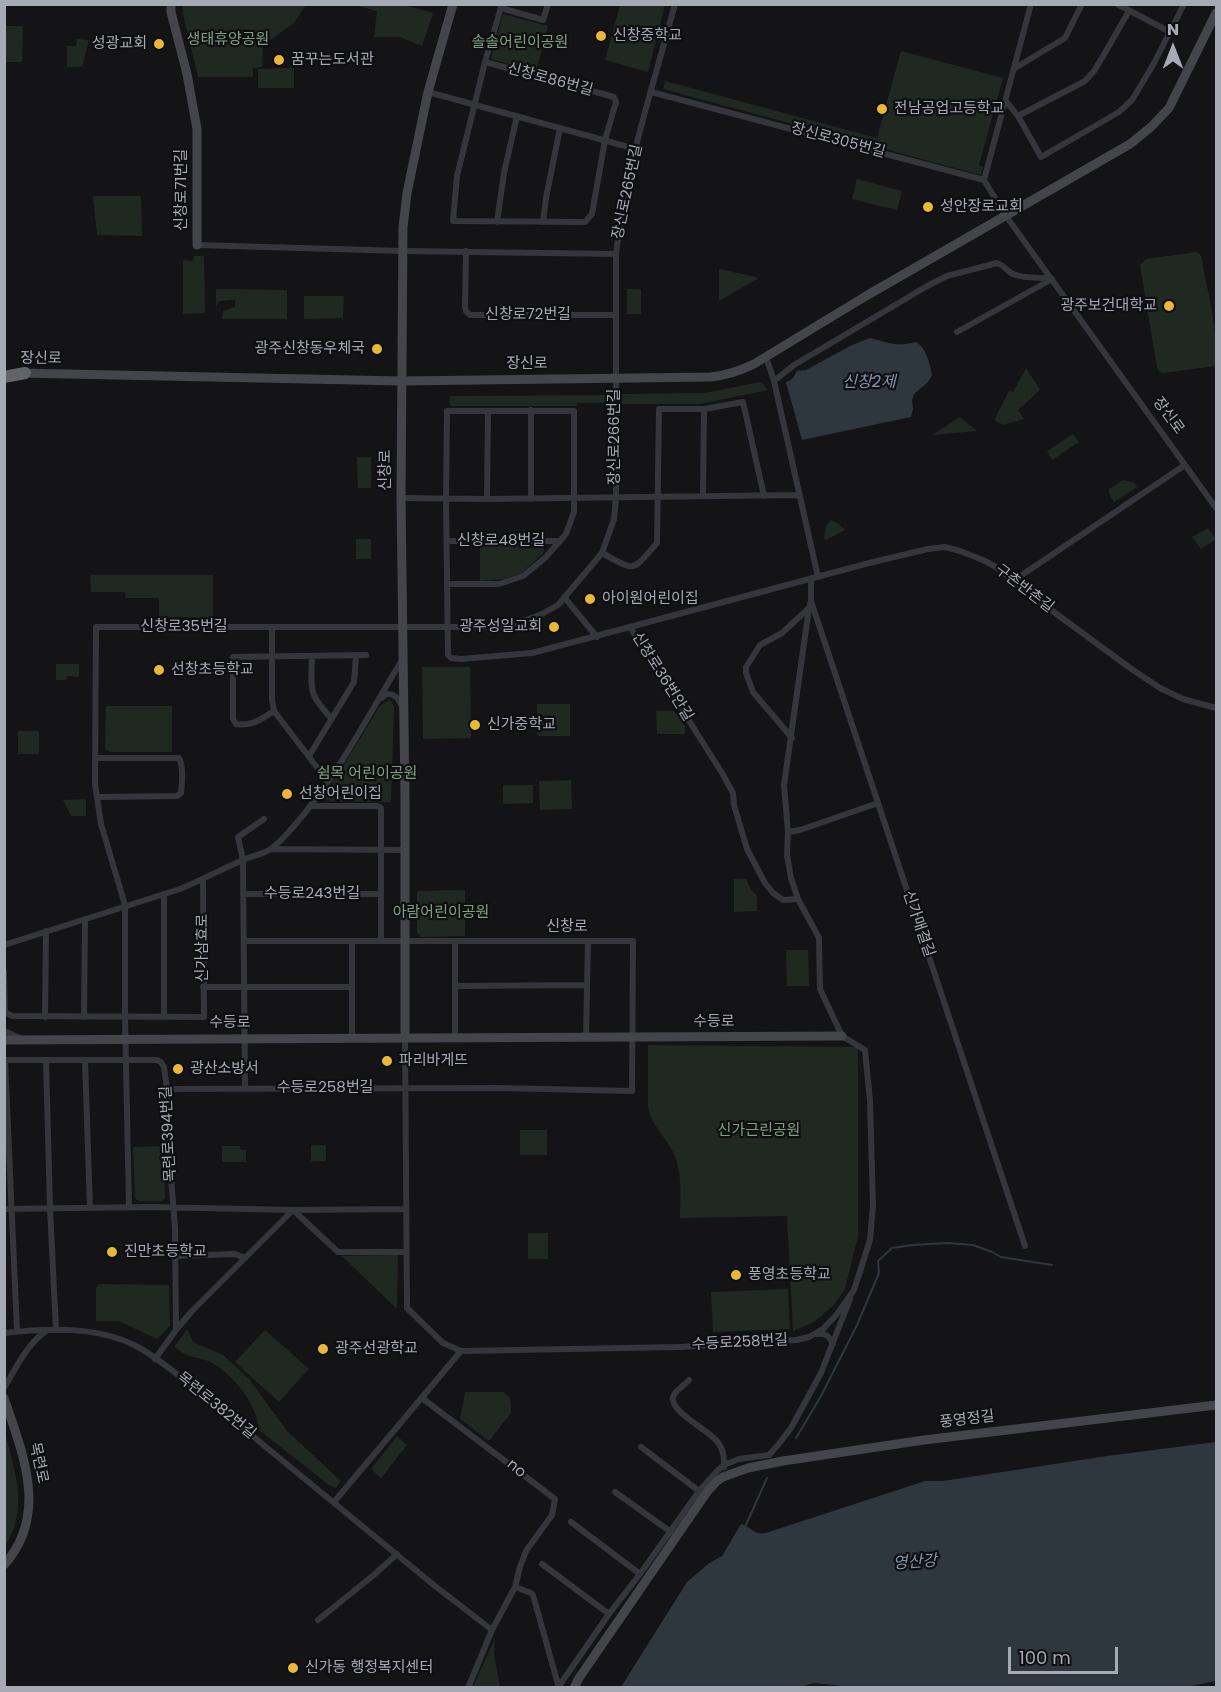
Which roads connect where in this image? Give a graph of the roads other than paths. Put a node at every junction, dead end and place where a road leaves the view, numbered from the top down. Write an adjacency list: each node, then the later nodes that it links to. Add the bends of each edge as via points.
1 (171, 4): 29 (main road, 신창로71번길, via 197,129)
2 (453, 4): 16 (main road, 신창로)
3 (548, 4): 10 (street, via 543,20)
4 (675, 4): 17 (street, 장신로265번길)
5 (1031, 4): 15 (street)
6 (1082, 4): 15 (street, via 1065,38)
7 (1118, 4): 11 (street)
8 (1184, 4): 13 (street)
9 (1213, 4): 12 (main road)
10 (501, 6): 14 (street)
11 (1129, 11): 13 (street); 20 (street, via 1085,81)
12 (1214, 17): 26 (main road, 장신로, via 1169,108 1151,127 1130,144)
13 (1170, 32): 20 (street, via 1132,100 1119,112 1041,157)
14 (485, 62): 19 (street, 신창로86번길); 23 (street, 신창로86번길, via 614,97)
15 (1015, 68): 18 (street)
16 (428, 92): 19 (street); 30 (main road, 신창로, via 407,194)
17 (651, 92): 24 (street, 장신로265번길); 25 (street, 장신로305번길)
18 (1005, 101): 20 (street); 25 (street)
19 (474, 105): 21 (street); 27 (street, 신창로86번길, via 457,176 453,220)
20 (1018, 116)
21 (517, 117): 22 (street); 27 (street)
22 (560, 128): 23 (street); 28 (street)
23 (605, 140): 24 (street); 28 (street, 신창로86번길, via 589,219)
24 (636, 149): 32 (street, 장신로265번길)
25 (984, 180): 26 (street)
26 (1006, 216): 33 (street, 장신로); 36 (main road, 장신로)
27 (497, 222): 28 (street, 신창로86번길)
28 (543, 222)
29 (197, 245): 30 (street, 신창로71번길)
30 (403, 251): 31 (street); 40 (main road, 신창로)
31 (466, 251): 32 (street); 34 (street, 신창로72번길, via 465,307 470,315)
32 (616, 254): 34 (street, 장신로265번길)
33 (1052, 279): 35 (street); 41 (street, via 1011,273 997,263 947,276 794,365); 45 (street, 장신로)
34 (616, 315): 39 (street, 장신로265번길)
35 (957, 332)
36 (766, 357): 39 (main road, 장신로, via 725,375); 41 (street, 신가매결길)
37 (4, 373): 38 (highway)
38 (25, 373): 40 (main road, 장신로)
39 (615, 378): 40 (main road, 장신로); 48 (street, 장신로266번길)
40 (401, 381): 51 (main road, 신창로)
41 (774, 381): 47 (street, 신가매결길)
42 (704, 409): 46 (street); 49 (street, via 659,409); 50 (street, via 743,402)
43 (531, 410): 44 (street, 신창로48번길); 52 (street, 신창로48번길, via 574,411); 54 (street)
44 (488, 411): 53 (street); 55 (street, 신창로48번길, via 447,411)
45 (1185, 465): 56 (street, 장신로); 61 (street)
46 (703, 495): 49 (street); 50 (street)
47 (798, 495): 50 (street); 60 (street, 신가매결길)
48 (616, 496): 49 (street); 52 (street); 59 (street, 장신로266번길, via 614,519)
49 (658, 496): 59 (street, via 657,543 637,566 627,567)
50 (764, 496)
51 (401, 498): 55 (street); 67 (main road, 신창로)
52 (575, 498): 54 (street); 58 (street, 신창로48번길, via 570,524)
53 (487, 499): 54 (street); 55 (street)
54 (531, 499)
55 (446, 500): 57 (street, 신창로48번길)
56 (1216, 508)
57 (447, 541): 58 (street, 신창로48번길); 62 (street)
58 (560, 541): 62 (street, 신창로48번길, via 523,576 499,584)
59 (602, 554): 63 (street, 신창로35번길)
60 (815, 577): 61 (street, 구촌반촌길, via 904,554 945,548 982,560); 64 (street, 신가매결길); 68 (street)
61 (1013, 581): 77 (street, 구촌반촌길, via 1160,688)
62 (447, 584): 69 (street)
63 (564, 597): 69 (street, 신창로35번길, via 542,614 506,626); 70 (street)
64 (811, 601): 65 (street, 신가매결길); 86 (street, 신가매결길)
65 (808, 608): 81 (street, 신가매결길); 81 (street, 신가매결길, via 783,633 760,645 746,667 753,692)
66 (272, 627): 67 (street, 신창로35번길); 72 (street); 83 (street, 신창로35번길, via 96,627)
67 (403, 627): 69 (street, 신창로35번길); 75 (main road, 신창로)
68 (630, 627): 70 (street, 신창로36번안길); 98 (street, 신창로36번안길, via 733,793 747,849 765,883 783,900)
69 (447, 628): 70 (street, 신창로36번안길, via 448,655 455,659 532,653)
70 (597, 636)
71 (366, 655): 74 (street)
72 (272, 656): 73 (street); 79 (street); 79 (street, 신창로35번길, via 233,657 233,719 244,726)
73 (312, 656): 74 (street); 80 (street, via 313,696)
74 (356, 656): 80 (street, via 354,682)
75 (403, 657): 76 (street); 78 (main road, 신창로)
76 (379, 700): 78 (street, via 386,694 394,695); 84 (street)
77 (1216, 708)
78 (403, 709): 92 (main road, 신창로)
79 (274, 711): 82 (street)
80 (332, 719): 82 (street)
81 (792, 738): 89 (street, 신가매결길, via 784,785)
82 (309, 756): 84 (street)
83 (96, 758): 85 (street, 신창로35번길); 85 (street, via 179,758 182,787 177,796)
84 (330, 780): 87 (street)
85 (97, 797): 99 (street, 신창로35번길)
86 (878, 803): 89 (street); 144 (street, 신가매결길)
87 (312, 806): 90 (street); 91 (street, via 381,808)
88 (264, 819): 93 (street, 수등로243번길, via 238,837)
89 (788, 832): 98 (street, 신가매결길, via 787,855)
90 (271, 849): 91 (street); 93 (street)
91 (381, 850): 92 (street); 97 (street)
92 (404, 850): 105 (main road, 신창로)
93 (243, 860): 94 (street); 96 (street, 수등로243번길)
94 (204, 879): 95 (street); 112 (street, 신가삼효로)
95 (164, 894): 99 (street); 119 (street)
96 (243, 894): 97 (street, 수등로243번길); 102 (street, 수등로243번길)
97 (381, 894): 104 (street)
98 (798, 899): 121 (street, 신가매결길, via 819,938 820,989)
99 (125, 905): 100 (street); 118 (street)
100 (85, 919): 101 (street); 117 (street)
101 (46, 931): 108 (street); 116 (street)
102 (244, 941): 103 (street); 113 (street, 수등로243번길)
103 (352, 941): 104 (street); 114 (street)
104 (381, 942): 105 (street)
105 (405, 942): 106 (street, 신창로); 125 (main road, 신창로)
106 (455, 942): 107 (street, 신창로); 111 (street)
107 (588, 942): 110 (street); 122 (street, 신창로, via 633,941)
108 (4, 945)
109 (4, 972): 115 (street)
110 (586, 985): 111 (street); 126 (street)
111 (456, 986): 128 (street)
112 (203, 987): 113 (street); 119 (street, 신가삼효로, via 204,1017)
113 (245, 987): 114 (street); 123 (street, 수등로243번길)
114 (352, 987): 124 (street)
115 (5, 1012): 116 (street, via 12,1016)
116 (45, 1017): 117 (street)
117 (84, 1017): 118 (street)
118 (125, 1017): 119 (street); 127 (street)
119 (164, 1017)
120 (4, 1031): 129 (street)
121 (842, 1036): 122 (main road, 수등로); 148 (street, via 865,1050 870,1101 873,1205 870,1240)
122 (633, 1037): 126 (main road, 수등로); 135 (street, 수등로258번길, via 632,1091)
123 (244, 1038): 124 (main road, 수등로); 127 (main road, 수등로); 134 (street)
124 (352, 1038): 125 (main road, 수등로)
125 (405, 1038): 128 (main road, 수등로); 135 (street)
126 (586, 1038): 128 (main road, 수등로)
127 (125, 1039): 129 (main road, 수등로); 133 (street)
128 (455, 1039)
129 (23, 1040): 130 (main road, 수등로)
130 (4, 1041)
131 (46, 1060): 132 (street, 목련로394번길); 137 (street); 141 (street, 목련로394번길, via 5,1060)
132 (85, 1061): 133 (street, 목련로394번길); 138 (street)
133 (126, 1061): 136 (street, 목련로394번길, via 161,1062); 139 (street)
134 (245, 1088): 135 (street, 수등로258번길); 136 (street, 수등로258번길)
135 (405, 1088): 142 (street)
136 (167, 1089): 140 (street, 목련로394번길)
137 (50, 1208): 138 (street); 141 (street); 150 (street)
138 (90, 1208): 139 (street)
139 (129, 1208): 140 (street)
140 (173, 1208): 143 (street); 146 (street, 목련로394번길)
141 (8, 1209): 152 (street, 목련로394번길)
142 (406, 1209): 143 (street); 145 (street)
143 (293, 1210): 145 (street, via 338,1252); 147 (street)
144 (1025, 1246)
145 (406, 1252): 156 (street, via 407,1308 443,1342)
146 (175, 1256): 147 (street, via 235,1254); 151 (street, 목련로394번길)
147 (245, 1258): 151 (street)
148 (854, 1290): 154 (street, via 823,1329); 155 (street)
149 (46, 1330): 150 (street, 목련로382번길); 152 (street, 목련로382번길); 159 (street, via 26,1352)
150 (56, 1330): 157 (street, 목련로382번길, via 100,1333 121,1339)
151 (176, 1330): 157 (street)
152 (17, 1331): 153 (street, 목련로382번길)
153 (4, 1333)
154 (813, 1335): 155 (street, via 829,1336); 156 (street, 수등로258번길, via 796,1340 679,1347)
155 (832, 1344): 164 (street, via 821,1373 778,1445 769,1455)
156 (461, 1352): 161 (street)
157 (155, 1359): 168 (street, 목련로382번길)
158 (689, 1380): 164 (street, via 673,1394 672,1400 684,1415 719,1442)
159 (4, 1388)
160 (4, 1398): 173 (main road, 목련로, via 16,1432 30,1499 26,1528)
161 (422, 1398): 168 (street); 175 (street, no, via 555,1499 552,1515 526,1551)
162 (1216, 1406): 165 (main road, 풍영정길, via 924,1440 757,1466)
163 (641, 1447): 166 (street)
164 (724, 1465): 165 (street); 166 (street)
165 (723, 1477): 181 (main road, 풍영정길, via 707,1492)
166 (699, 1491): 170 (street)
167 (615, 1492): 170 (street)
168 (334, 1502): 171 (street, 목련로382번길)
169 (571, 1522): 174 (street)
170 (671, 1532): 174 (street)
171 (397, 1554): 177 (street); 178 (street, 목련로382번길)
172 (542, 1564): 176 (street)
173 (4, 1565)
174 (640, 1574): 176 (street)
175 (516, 1587): 178 (street); 179 (street, via 533,1595)
176 (609, 1614): 179 (street)
177 (318, 1620)
178 (492, 1630): 180 (street)
179 (559, 1687)
180 (468, 1688)
181 (574, 1688)

